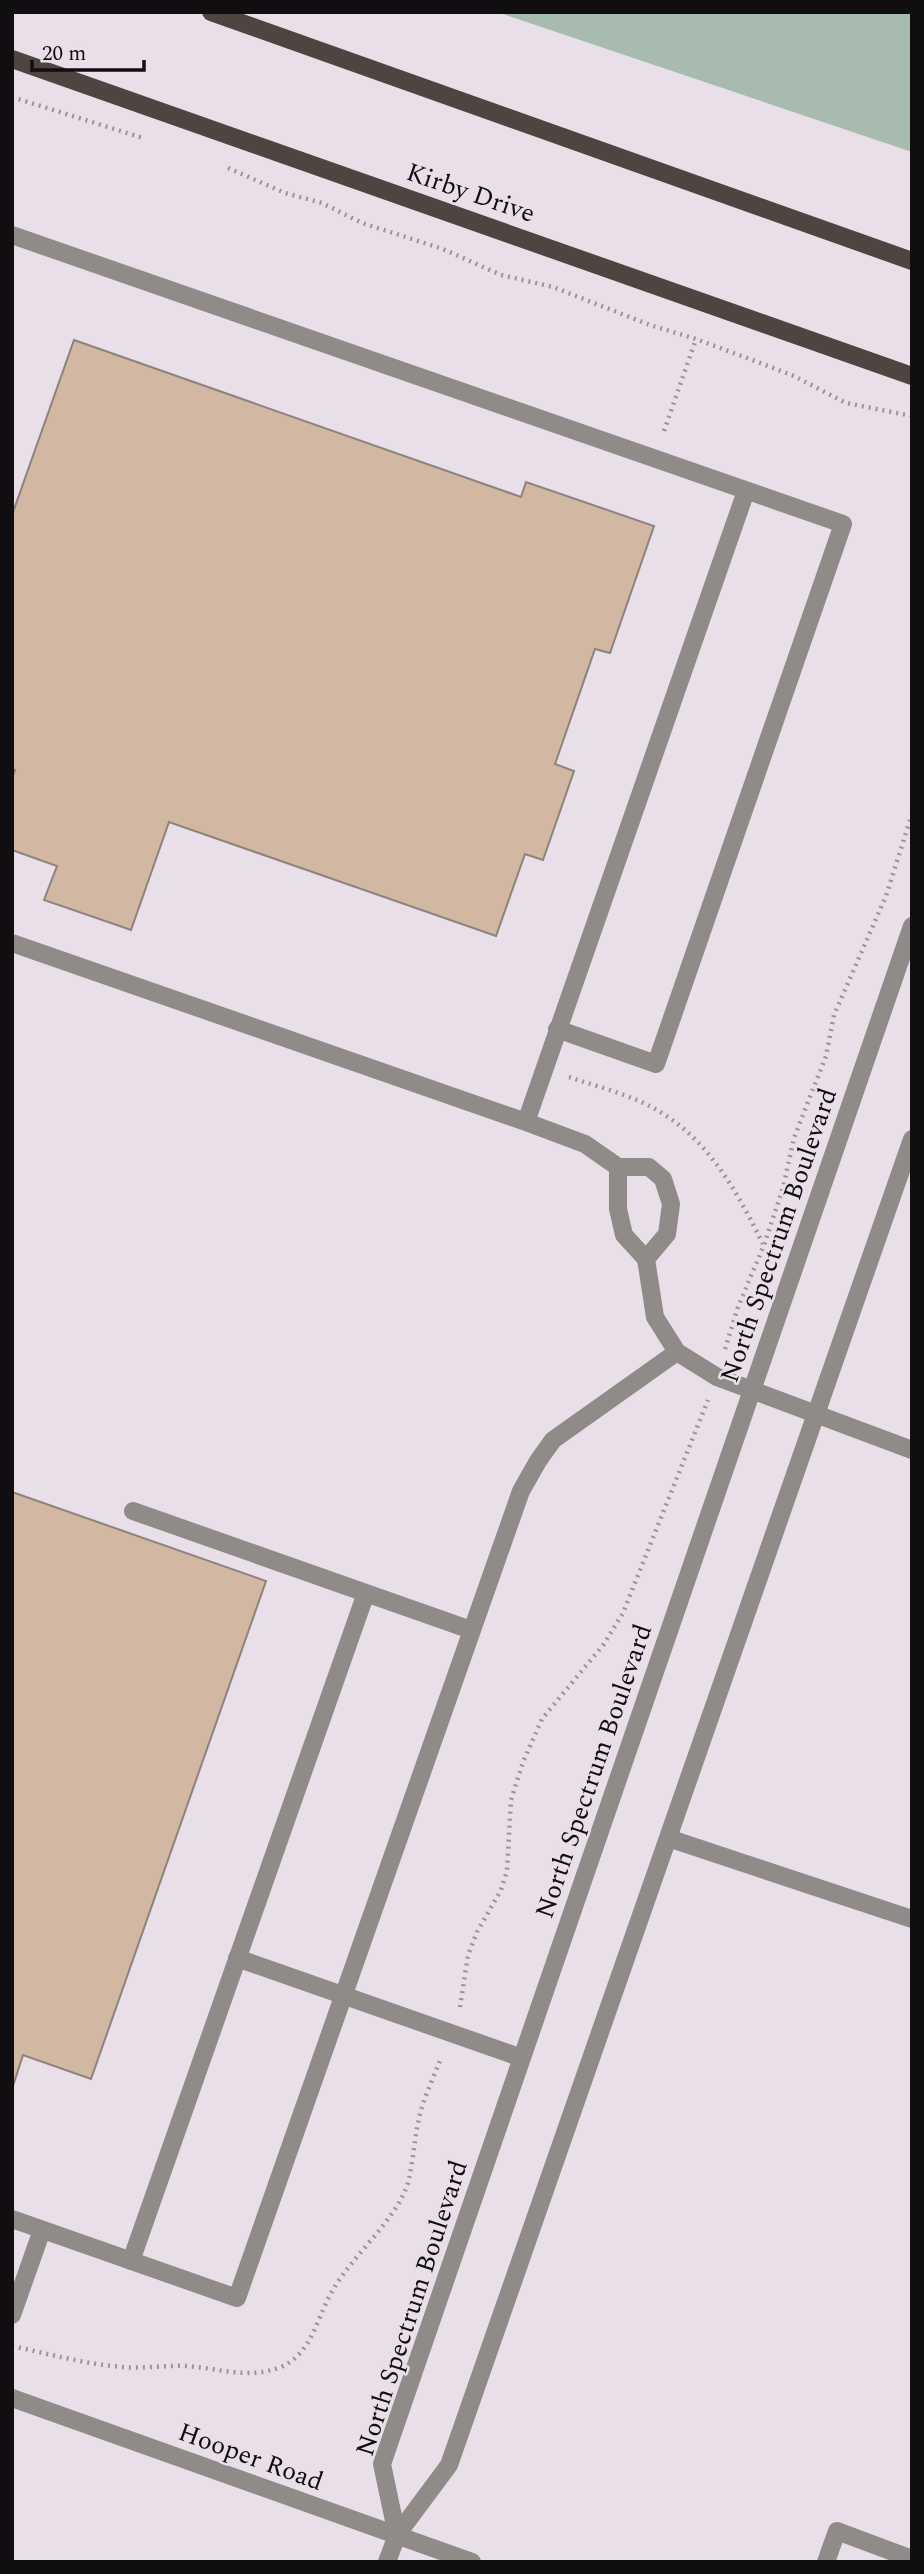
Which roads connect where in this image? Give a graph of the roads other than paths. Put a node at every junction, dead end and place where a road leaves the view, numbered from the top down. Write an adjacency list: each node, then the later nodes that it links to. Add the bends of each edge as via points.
1 (211, 12): 4 (main road)
2 (12, 59): 5 (main road, Kirby Drive)
3 (12, 235): 6 (street)
4 (912, 261)
5 (912, 376)
6 (746, 491): 9 (street); 9 (street, via 842,524 656,1064)
7 (912, 926): 15 (street, North Spectrum Boulevard)
8 (12, 943): 10 (street)
9 (557, 1029): 10 (street)
10 (526, 1122): 12 (street, via 585,1144)
11 (912, 1139): 16 (street)
12 (618, 1167): 13 (street, via 618,1209 624,1235); 13 (street, via 649,1167 663,1179 671,1204 667,1234)
13 (646, 1259): 14 (street, via 655,1317)
14 (677, 1352): 15 (street); 20 (street, via 553,1440 537,1461 521,1490)
15 (751, 1392): 16 (street); 25 (street, North Spectrum Boulevard)
16 (816, 1414): 17 (street); 21 (street)
17 (912, 1450)
18 (132, 1511): 19 (street)
19 (366, 1593): 20 (street); 23 (street)
20 (471, 1630): 24 (street)
21 (668, 1838): 22 (street); 31 (street, via 449,2465)
22 (912, 1919)
23 (237, 1958): 24 (street); 28 (street)
24 (343, 1995): 25 (street); 28 (street, via 237,2298)
25 (522, 2057): 31 (street, North Spectrum Boulevard, via 382,2464)
26 (12, 2220): 27 (street)
27 (42, 2230): 28 (street); 29 (street)
28 (131, 2261)
29 (12, 2315)
30 (12, 2398): 31 (street, Hooper Road)
31 (397, 2535): 33 (street); 34 (street, Hooper Road)
32 (912, 2560): 35 (street, via 837,2531)
33 (387, 2562)
34 (472, 2562)
35 (826, 2562)

